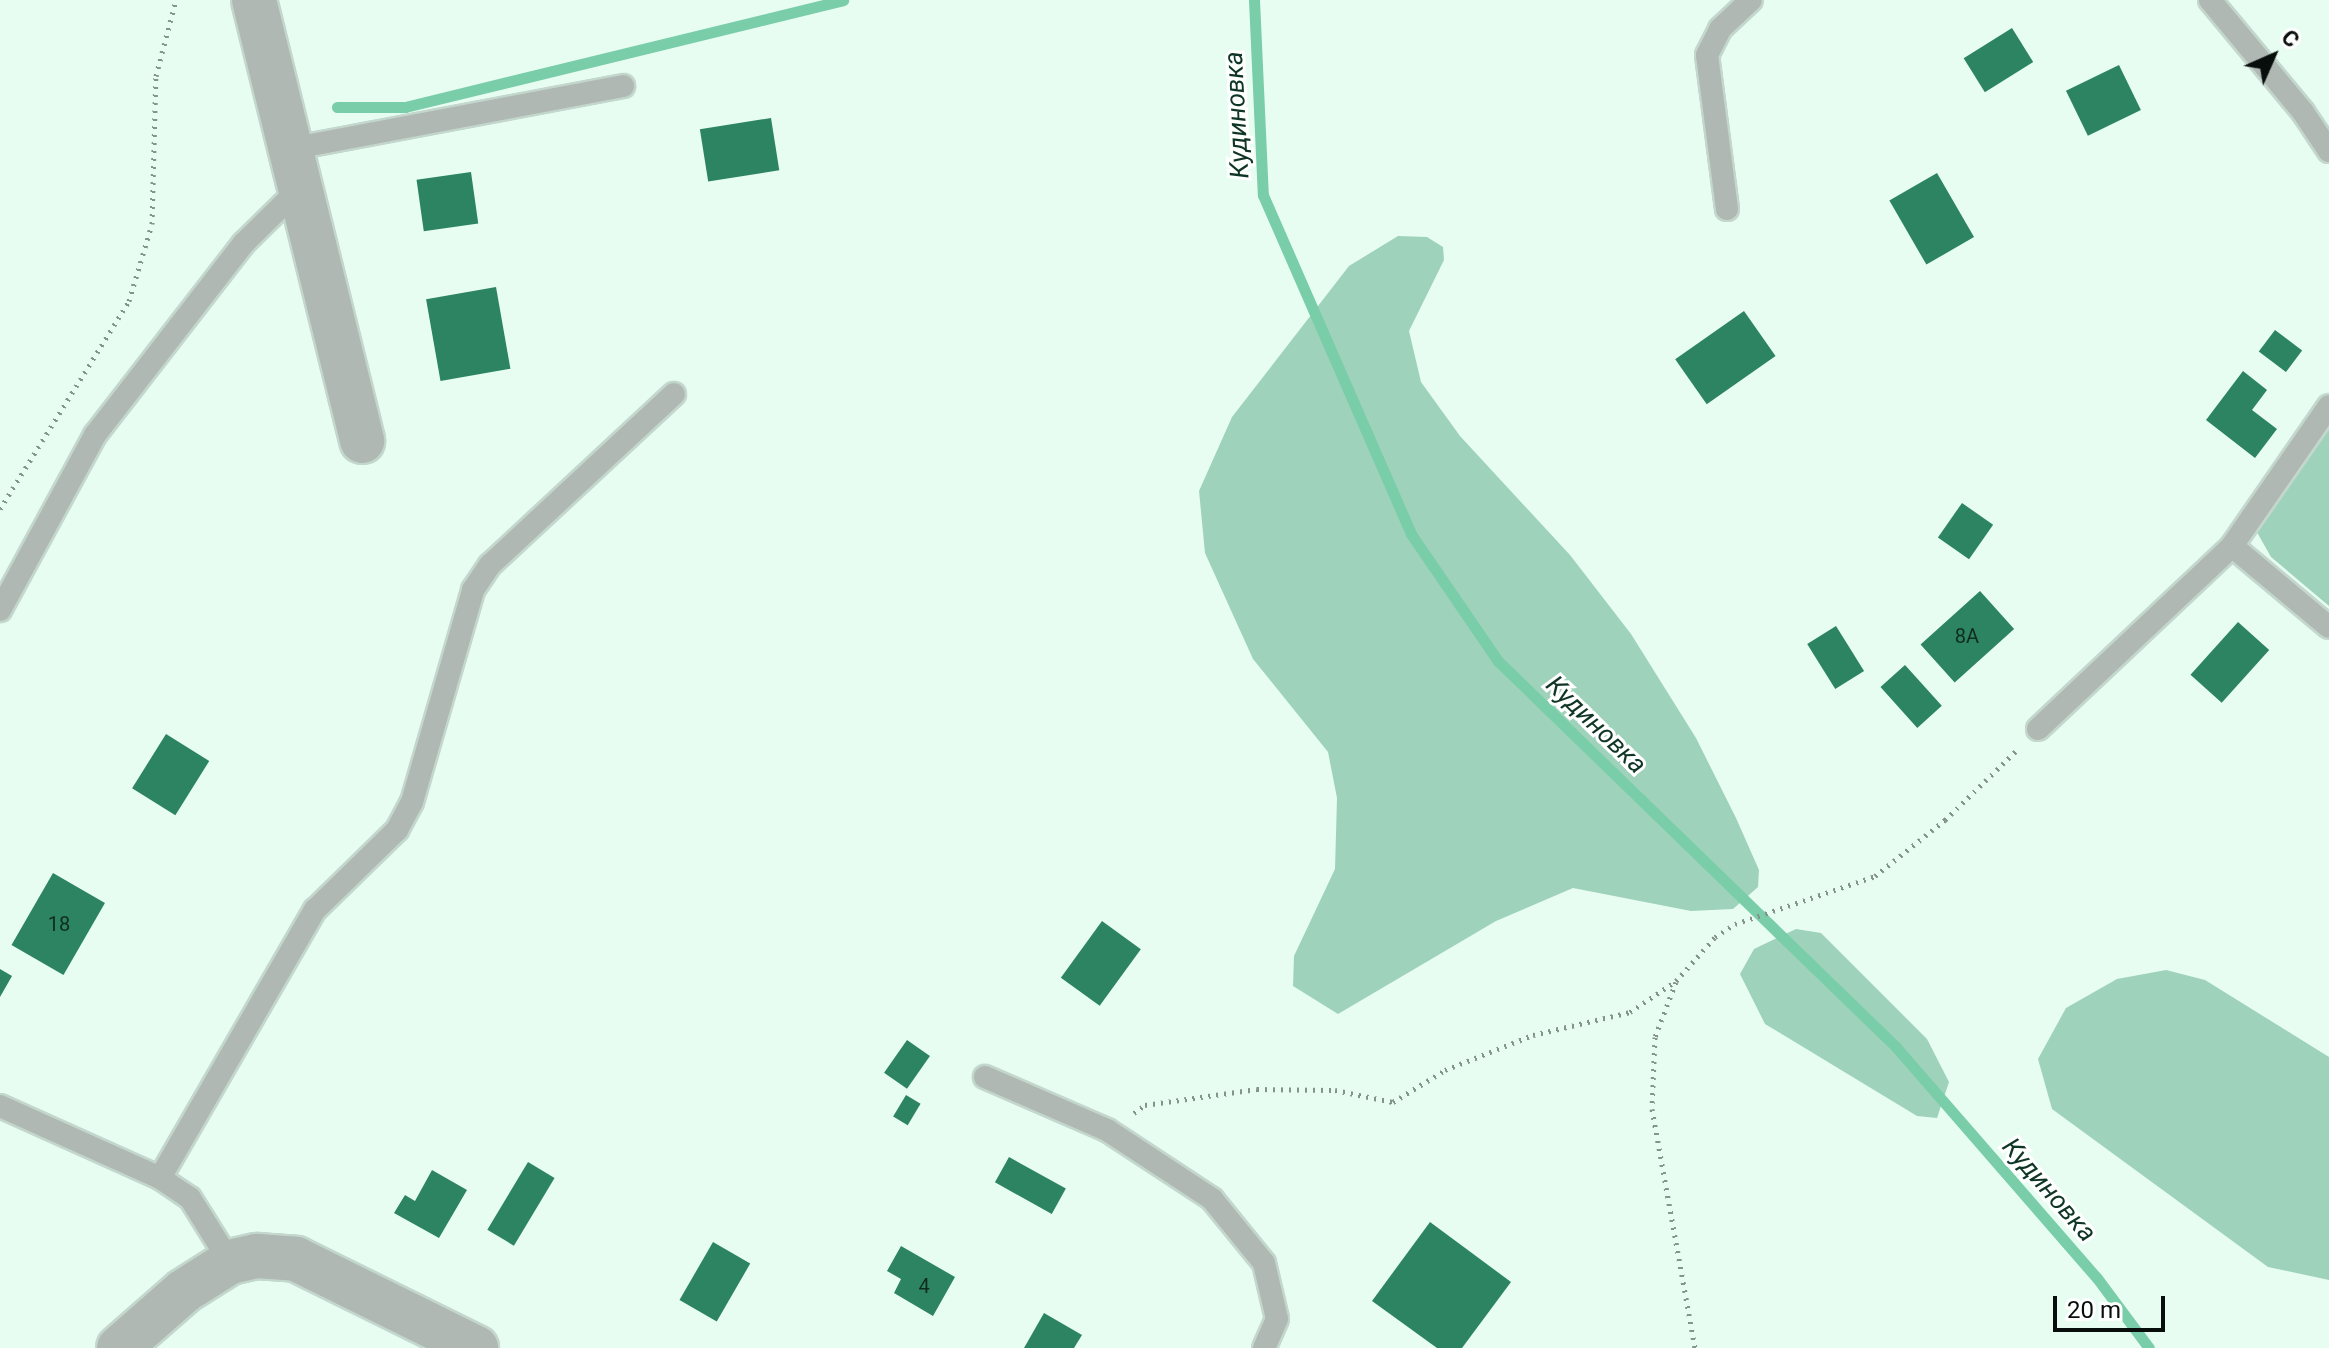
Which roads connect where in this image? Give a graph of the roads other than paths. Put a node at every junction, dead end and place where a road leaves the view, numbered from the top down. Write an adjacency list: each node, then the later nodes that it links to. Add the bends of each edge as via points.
1 (254, 0): 6 (street)
2 (1751, 0): 7 (lane, via 1720,29 1707,55)
3 (2210, 0): 5 (lane)
4 (623, 86): 6 (lane)
5 (2329, 151)
6 (296, 168): 10 (street); 12 (lane, via 95,435)
7 (1727, 209)
8 (674, 394): 17 (lane, via 490,565 473,590 412,802 397,830 315,910)
9 (2329, 406): 11 (lane)
10 (362, 441)
11 (2232, 546): 13 (lane); 14 (lane)
12 (0, 610)
13 (2329, 627)
14 (2038, 729)
15 (985, 1077): 21 (lane, via 1107,1130 1212,1199 1264,1263 1277,1319)
16 (0, 1106): 17 (lane)
17 (160, 1178): 18 (lane, via 190,1198)
18 (230, 1262): 19 (street, via 184,1291); 20 (street, via 257,1256 296,1259)
19 (119, 1348)
20 (476, 1348)
21 (1264, 1348)

